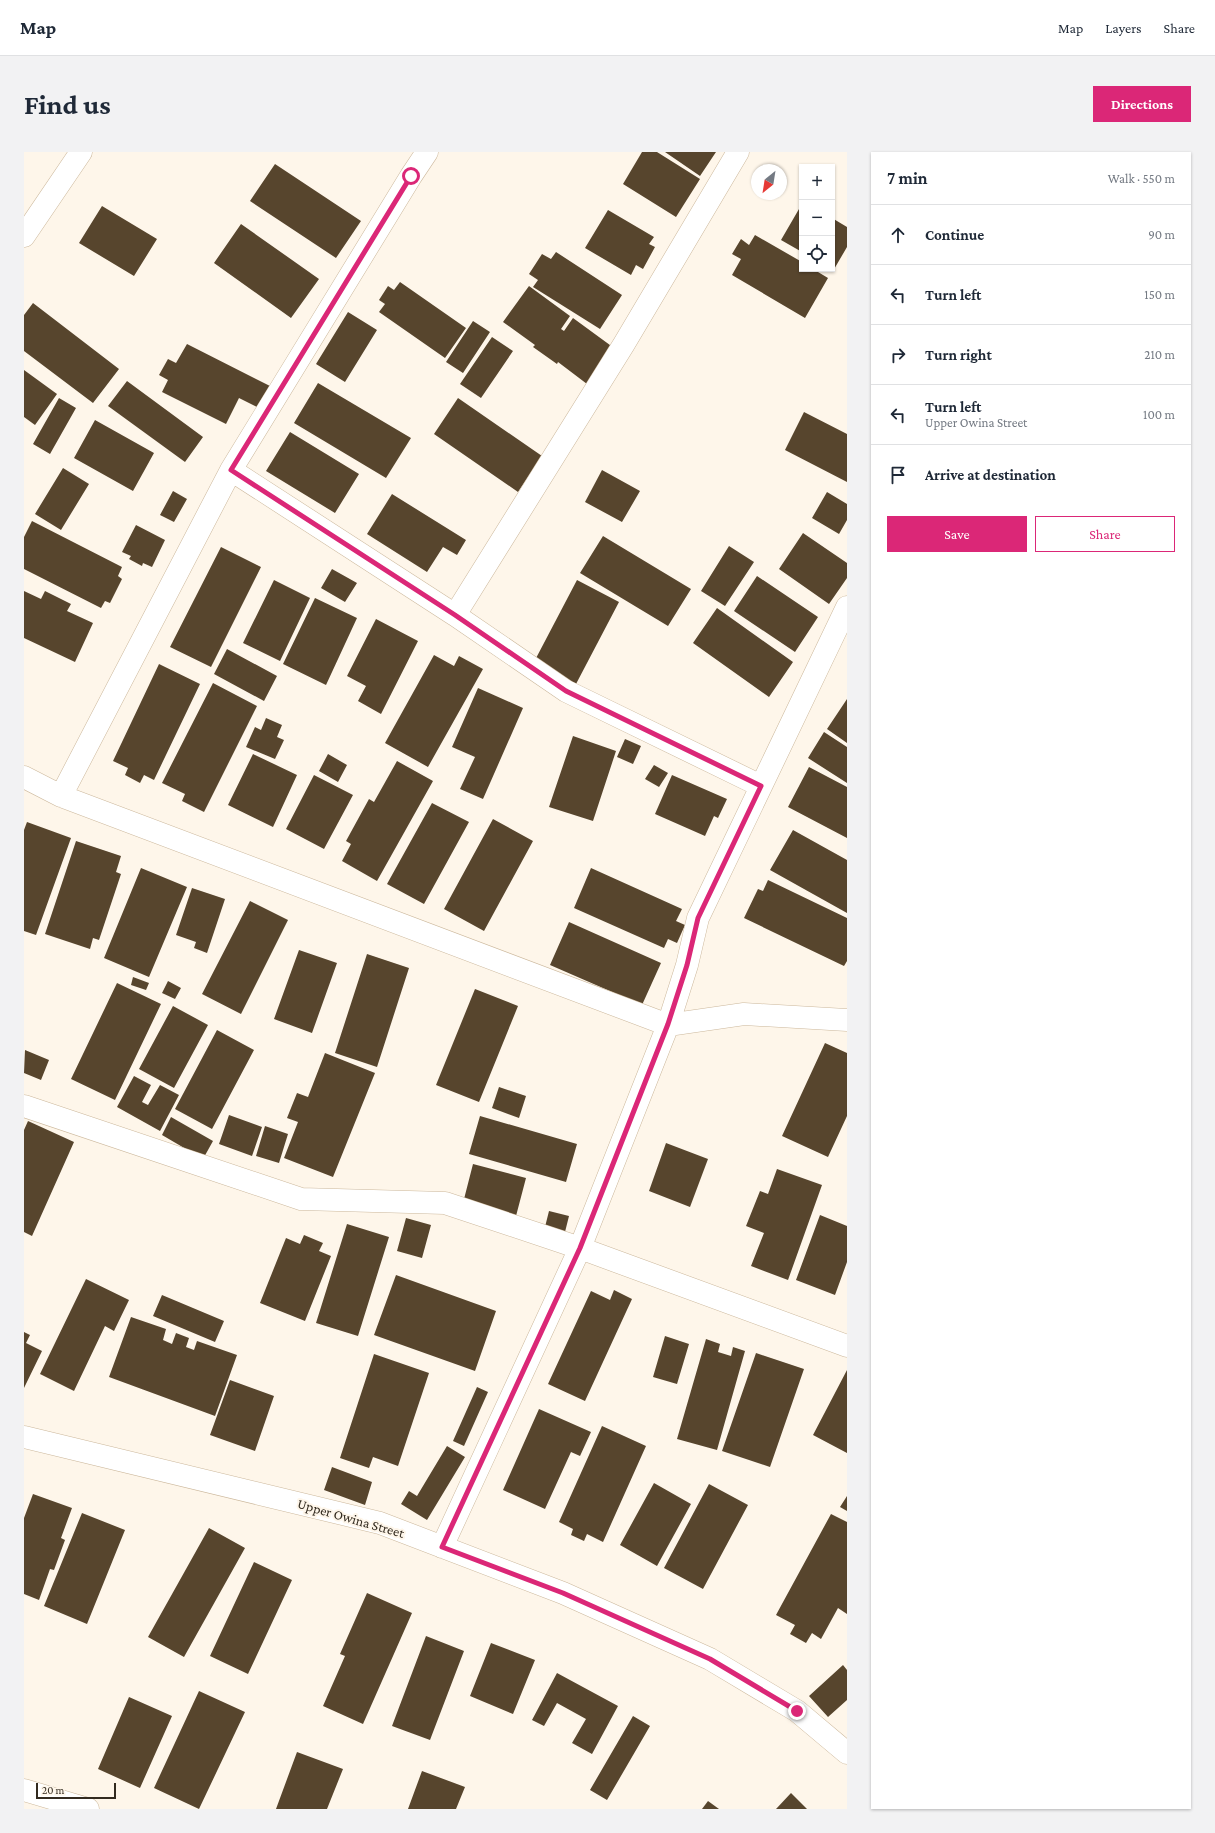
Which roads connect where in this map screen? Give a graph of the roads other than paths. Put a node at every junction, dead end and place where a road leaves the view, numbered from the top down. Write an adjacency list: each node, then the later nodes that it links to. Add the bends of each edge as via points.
1 (81, 152): 4 (street)
2 (427, 152): 5 (street)
3 (738, 152): 7 (street, via 624,344)
4 (24, 236)
5 (231, 470): 7 (street); 10 (street)
6 (847, 606): 9 (street)
7 (455, 615): 9 (street, via 566,691)
8 (24, 778): 10 (street)
9 (761, 786): 12 (street, via 698,918 687,965)
10 (61, 796): 12 (street)
11 (847, 1020): 12 (street, via 744,1014)
12 (668, 1024): 14 (street)
13 (24, 1106): 14 (street, via 301,1198 445,1203)
14 (580, 1248): 15 (street); 17 (street)
15 (847, 1346)
16 (24, 1437): 17 (street, Upper Owina Street, via 380,1523)
17 (442, 1547): 18 (street, Upper Owina Street, via 563,1593 710,1659 797,1711)
18 (847, 1753)
19 (24, 1790): 20 (street)
20 (88, 1809)

